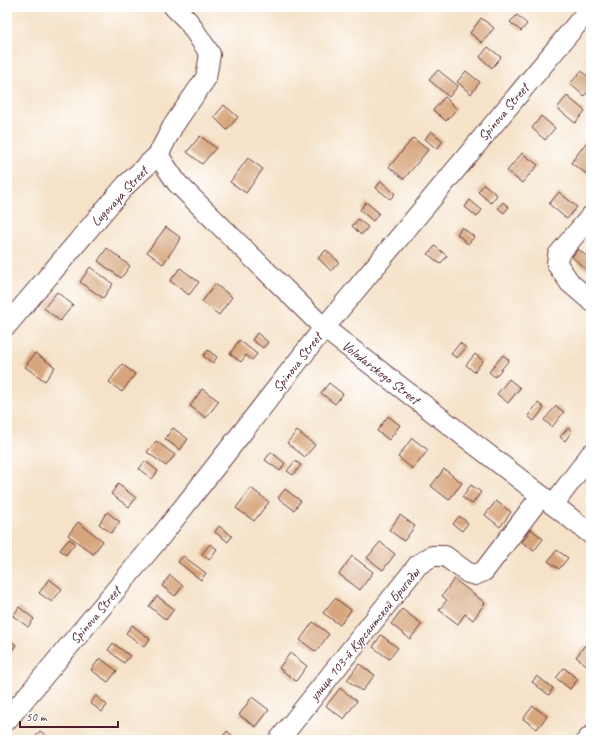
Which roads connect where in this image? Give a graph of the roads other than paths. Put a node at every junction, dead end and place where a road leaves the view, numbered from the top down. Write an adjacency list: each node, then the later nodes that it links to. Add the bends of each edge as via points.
1 (174, 7): 3 (street, Lugovaya Street, via 188,21 210,54 206,78 173,126)
2 (591, 7): 7 (street, Spinova Street)
3 (158, 155): 6 (street, Lugovaya Street, via 126,185); 7 (street, Volodarskogo Street, via 177,183)
4 (591, 216): 5 (street, via 558,255 557,264 570,283)
5 (591, 301)
6 (7, 325)
7 (324, 328): 9 (street, Volodarskogo Street); 11 (street, Spinova Street, via 161,536)
8 (591, 454): 9 (street, улица 103-й Курсантской Бригады)
9 (547, 501): 10 (street, Volodarskogo Street); 13 (street, улица 103-й Курсантской Бригады, via 484,571 475,575 468,573 445,556 432,556 418,566)
10 (591, 534)
11 (7, 720)
12 (591, 736): 14 (street)
13 (279, 740)
14 (588, 740)

